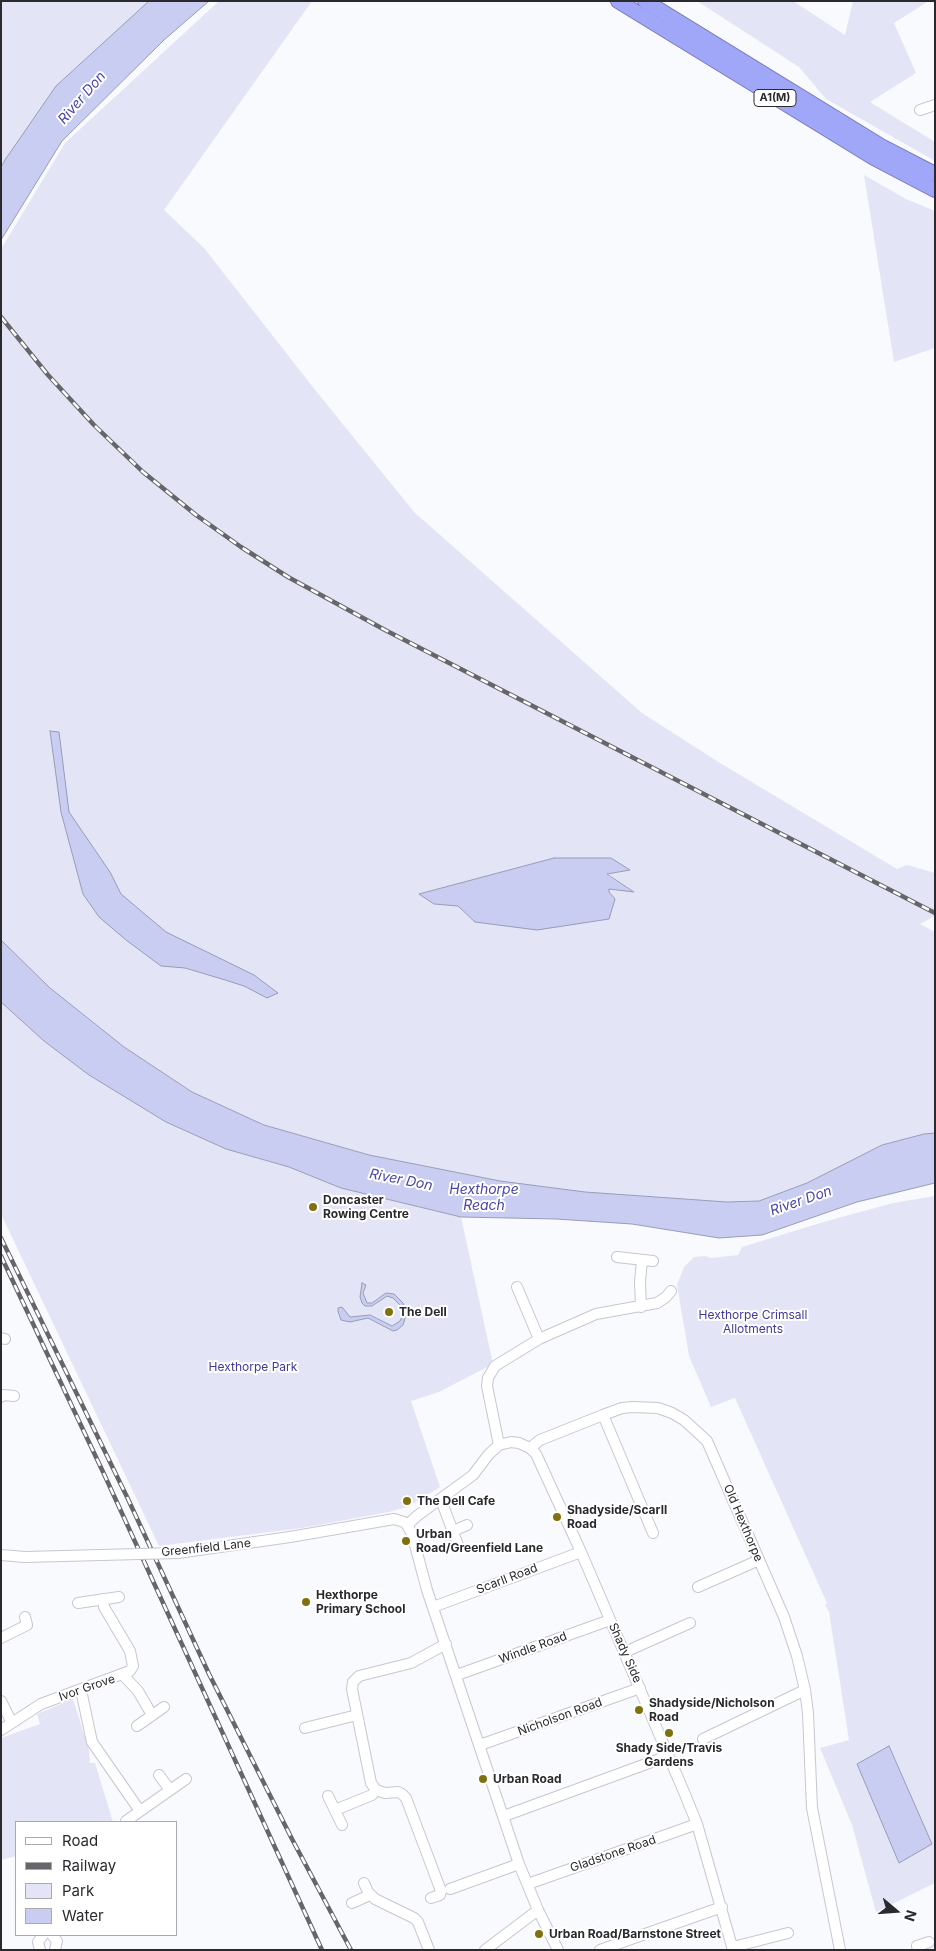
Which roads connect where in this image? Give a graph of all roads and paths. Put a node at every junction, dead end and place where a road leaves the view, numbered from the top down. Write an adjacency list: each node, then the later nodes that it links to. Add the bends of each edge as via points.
1 (618, 1): 6 (highway, A1(M), via 874,158)
2 (645, 1): 5 (highway, A1(M), via 881,146)
3 (935, 105): 4 (street)
4 (920, 110)
5 (935, 174)
6 (935, 190)
7 (618, 1257): 8 (street)
8 (642, 1260): 9 (street); 12 (street)
9 (653, 1261)
10 (517, 1287): 13 (street)
11 (671, 1291): 12 (street, via 663,1300)
12 (641, 1307): 13 (street, via 596,1314)
13 (539, 1339): 17 (street, via 496,1366 488,1378)
14 (2, 1394): 15 (street)
15 (14, 1396)
16 (603, 1414): 18 (street, Old Hexthorpe, via 540,1440); 23 (street); 27 (street, Old Hexthorpe, via 622,1408 658,1408 684,1420 698,1431 714,1453)
17 (499, 1445): 18 (street, via 511,1442); 19 (street, via 473,1475)
18 (530, 1448): 25 (street, Shady Side, via 539,1460)
19 (441, 1500): 20 (street); 22 (street)
20 (408, 1525): 26 (street, Greenfield Lane, bridge, via 394,1519 178,1553); 32 (street)
21 (467, 1525): 22 (street)
22 (452, 1531): 24 (street)
23 (653, 1533)
24 (458, 1546)
25 (581, 1552): 32 (street, Scarll Road); 34 (street, Shady Side)
26 (1, 1555)
27 (759, 1560): 28 (street); 43 (street, Old Hexthorpe, via 790,1632)
28 (698, 1587)
29 (119, 1597): 30 (street)
30 (103, 1599): 31 (street); 39 (street, Ivor Grove, via 104,1607 132,1658 133,1666)
31 (78, 1603)
32 (433, 1607): 37 (street)
33 (25, 1617): 36 (street, via 27,1625)
34 (610, 1620): 38 (street, Shady Side); 40 (street, Windle Road)
35 (690, 1623): 38 (street)
36 (1, 1638)
37 (446, 1644): 40 (street); 47 (street, via 411,1663 355,1678 352,1689)
38 (625, 1652): 41 (street, Shady Side)
39 (123, 1675): 42 (street, Ivor Grove); 46 (street)
40 (456, 1675): 53 (street)
41 (640, 1688): 53 (street, Nicholson Road); 54 (street, Shady Side)
42 (81, 1690): 48 (street, Ivor Grove, via 41,1704); 61 (street, via 92,1742)
43 (805, 1690): 52 (street); 88 (street, Old Hexthorpe, via 812,1808)
44 (1, 1701): 48 (street)
45 (164, 1707): 46 (street)
46 (152, 1714): 49 (street)
47 (358, 1714): 50 (street); 58 (street, via 371,1783)
48 (12, 1723): 51 (street, Ivor Grove)
49 (137, 1726)
50 (305, 1728)
51 (1, 1730)
52 (703, 1739)
53 (480, 1745): 62 (street)
54 (668, 1756): 62 (street); 64 (street, Shady Side)
55 (160, 1774): 57 (street)
56 (186, 1779): 57 (street)
57 (170, 1790): 61 (street)
58 (376, 1790): 60 (street, via 372,1795); 71 (street, via 398,1792 406,1798 441,1891)
59 (328, 1796): 60 (street)
60 (335, 1810): 65 (street)
61 (140, 1811): 63 (street)
62 (504, 1816): 66 (street)
63 (126, 1821)
64 (697, 1824): 68 (street, Gladstone Road); 73 (street, Shady Side)
65 (342, 1825)
66 (519, 1864): 68 (street); 69 (street)
67 (364, 1883): 70 (street)
68 (528, 1884): 74 (street)
69 (450, 1889)
70 (370, 1895): 72 (street); 83 (street, via 414,1918)
71 (431, 1898)
72 (352, 1903)
73 (722, 1907): 78 (street); 80 (street, Shady Side)
74 (538, 1910): 84 (street); 85 (street)
75 (788, 1933): 80 (street)
76 (42, 1936): 81 (street)
77 (53, 1936): 82 (street, via 57,1940)
78 (630, 1939): 86 (street); 87 (street)
79 (929, 1942): 89 (street, via 917,1946)
80 (733, 1948)
81 (38, 1949)
82 (56, 1950)
83 (429, 1950)
84 (485, 1950)
85 (558, 1950)
86 (600, 1950)
87 (634, 1950)
88 (840, 1950)
89 (918, 1950)

